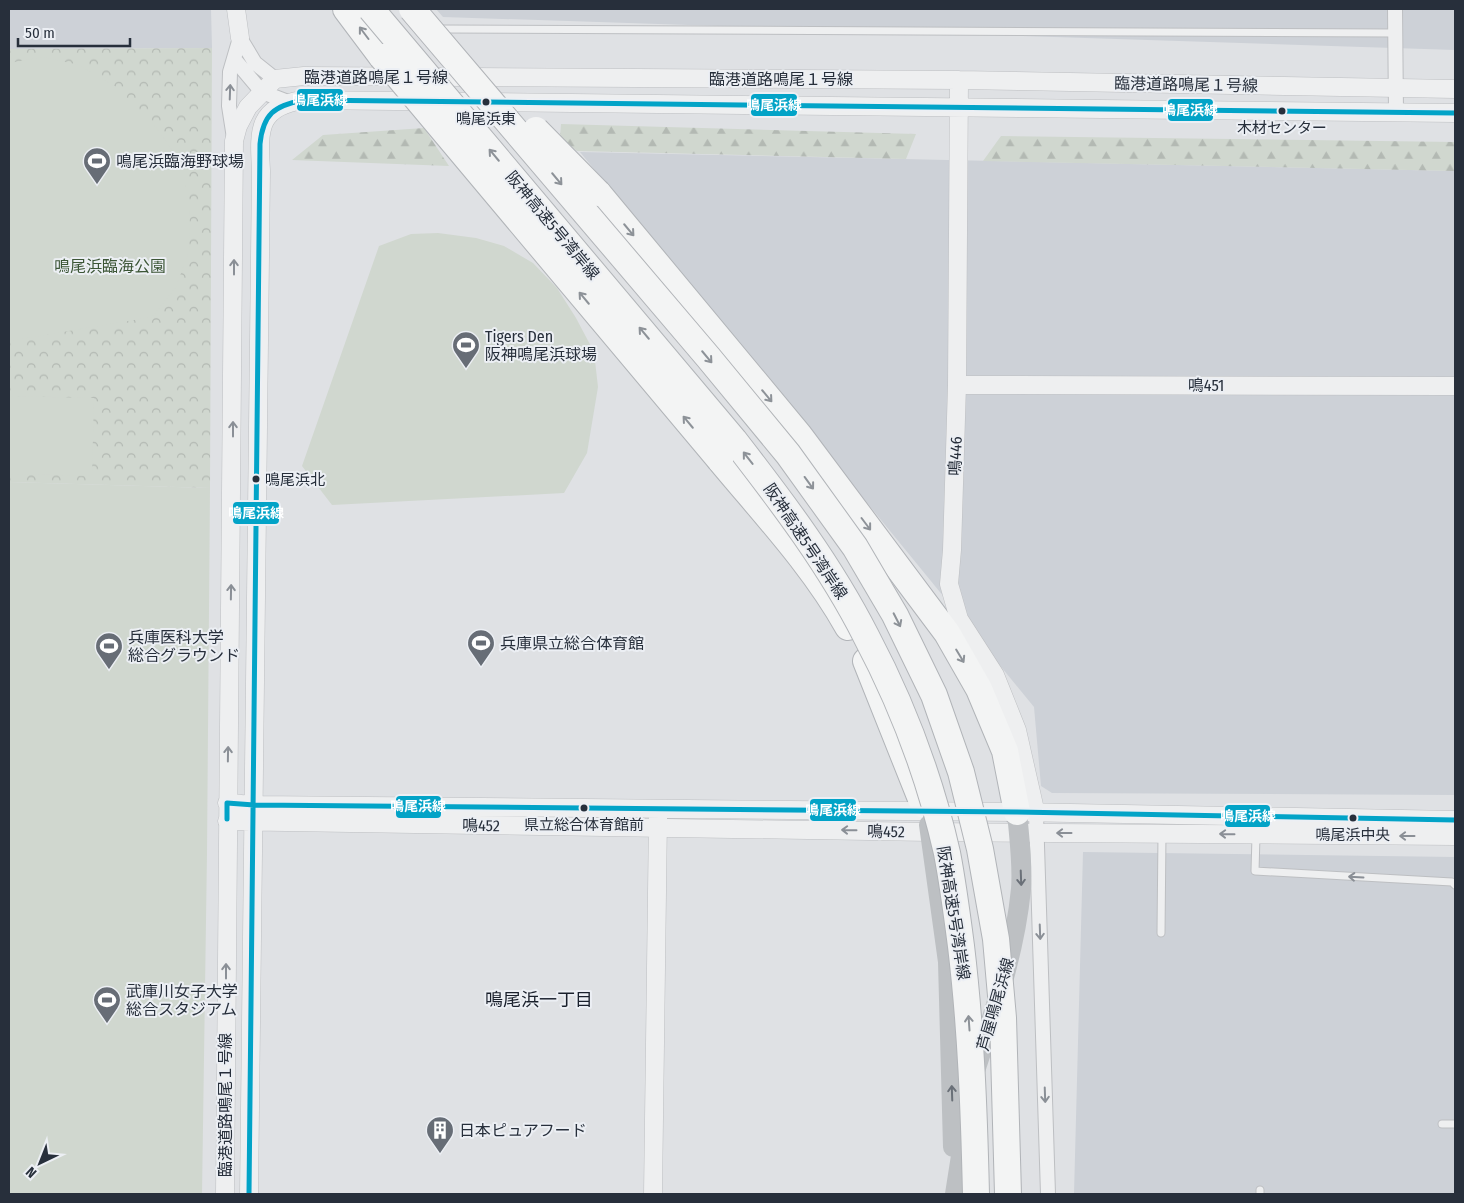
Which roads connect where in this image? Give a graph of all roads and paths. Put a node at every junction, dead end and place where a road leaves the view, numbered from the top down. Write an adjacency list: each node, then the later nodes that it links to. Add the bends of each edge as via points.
1 (236, 9): 8 (street)
2 (346, 9): 27 (highway, one-way to 2, bridge, via 869,667 837,607 796,551 382,57)
3 (371, 9): 41 (highway, 阪神高速5号湾岸線, one-way to 3, bridge, via 967,1002 947,854 925,774 899,704 866,635 783,503 734,440)
4 (414, 9): 28 (highway, one-way to 28, bridge, via 598,193 800,435 946,633 980,689 1005,751); 42 (highway, 阪神高速5号湾岸線, one-way to 42, bridge, via 788,454 855,547 895,616 934,695 961,772 980,849 996,939 1003,1018)
5 (1395, 9): 7 (street)
6 (443, 29): 7 (lane)
7 (1395, 33): 12 (street)
8 (240, 38): 9 (street); 10 (street, via 256,63)
9 (234, 60): 14 (street); 19 (street, one-way to 9, via 229,106 230,72)
10 (275, 80): 11 (street, 臨港道路鳴尾１号線, via 304,76); 14 (street, 臨港道路鳴尾１号線)
11 (960, 80): 12 (street, 臨港道路鳴尾１号線); 16 (street, 鳴446)
12 (1396, 89): 13 (street, 臨港道路鳴尾１号線); 17 (street)
13 (1455, 89)
14 (262, 92): 15 (street); 19 (street, 臨港道路鳴尾１号線, via 248,107)
15 (288, 102): 16 (street, 臨港道路鳴尾１号線); 24 (street, 臨港道路鳴尾１号線, via 266,118 260,134)
16 (959, 106): 17 (street, 臨港道路鳴尾１号線); 20 (street, 鳴446)
17 (1396, 112): 18 (street, 臨港道路鳴尾１号線)
18 (1455, 112)
19 (234, 140): 22 (street, 臨港道路鳴尾１号線, one-way to 19)
20 (957, 385): 21 (street, 鳴451); 28 (street, 鳴446, via 948,584 958,619 995,675 1017,730)
21 (1455, 386)
22 (227, 803): 24 (street); 26 (street, 臨港道路鳴尾１号線)
23 (658, 809): 24 (street, 鳴452); 27 (street, 鳴452); 29 (street)
24 (254, 813): 26 (street, 鳴452); 29 (street, 鳴452); 38 (street, 臨港道路鳴尾１号線)
25 (1455, 820): 28 (street, 鳴452)
26 (227, 821): 37 (street, 臨港道路鳴尾１号線, one-way to 26)
27 (928, 822): 28 (street, 鳴452); 29 (street, 鳴452, one-way to 29); 40 (main road, 芦屋鳴尾浜線, one-way to 27, via 948,962)
28 (1027, 823): 30 (street, 鳴452, one-way to 28); 40 (main road, 芦屋鳴尾浜線, one-way to 40, via 1016,924 1002,987 972,1079); 43 (street, one-way to 43)
29 (658, 827): 39 (street)
30 (1162, 834): 31 (street, 鳴452, one-way to 30); 34 (lane)
31 (1256, 835): 32 (street, 鳴452, one-way to 31); 33 (lane, one-way to 31, via 1452,882 1256,871)
32 (1455, 836)
33 (1455, 885)
34 (1161, 933)
35 (1442, 1124): 36 (lane)
36 (1455, 1124)
37 (225, 1194)
38 (249, 1194)
39 (653, 1194)
40 (955, 1194)
41 (976, 1194)
42 (1008, 1194)
43 (1048, 1194)

